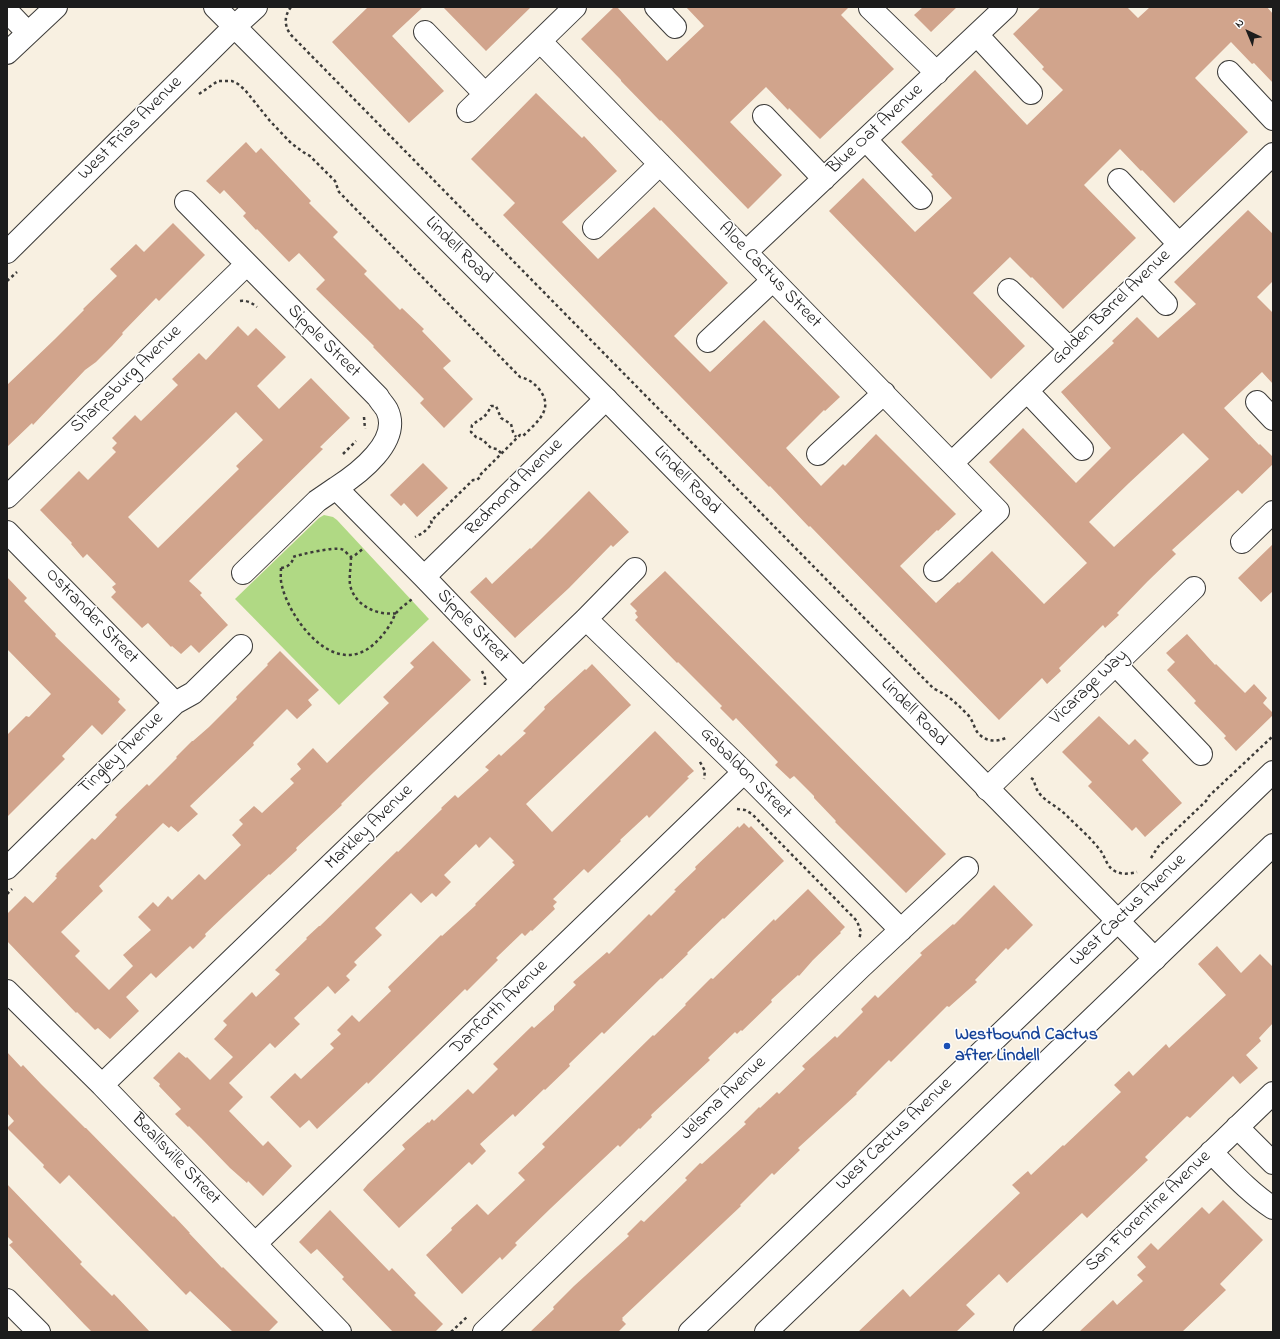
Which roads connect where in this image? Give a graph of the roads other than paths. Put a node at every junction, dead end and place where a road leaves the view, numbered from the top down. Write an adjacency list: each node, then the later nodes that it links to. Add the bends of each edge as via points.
1 (56, 7): 12 (street)
2 (214, 7): 9 (street, Lindell Road)
3 (256, 7): 9 (street, West Frias Avenue)
4 (575, 7): 14 (street)
5 (656, 7): 10 (street)
6 (1006, 7): 13 (street, Blue Oat Avenue)
7 (870, 8): 17 (street)
8 (7, 11): 12 (street)
9 (234, 27): 33 (street, West Frias Avenue); 43 (street, Lindell Road)
10 (675, 27)
11 (425, 32): 19 (street)
12 (28, 33): 15 (street)
13 (977, 35): 17 (street, Blue Oat Avenue); 18 (street)
14 (540, 41): 19 (street); 25 (street, Aloe Cactus Street)
15 (7, 53)
16 (1229, 72): 22 (street)
17 (937, 73): 23 (street, Blue Oat Avenue)
18 (1031, 93)
19 (485, 94): 20 (street)
20 (468, 111)
21 (764, 116): 26 (street)
22 (1273, 119)
23 (866, 140): 26 (street, Blue Oat Avenue); 28 (street)
24 (1273, 154): 31 (street, Golden Barrel Avenue)
25 (660, 164): 30 (street); 32 (street, Aloe Cactus Street)
26 (824, 179): 32 (street, Blue Oat Avenue)
27 (1119, 180): 31 (street)
28 (921, 198)
29 (186, 202): 34 (street, Sipple Street)
30 (594, 228)
31 (1179, 244): 36 (street, Golden Barrel Avenue)
32 (746, 252): 35 (street, Aloe Cactus Street)
33 (12, 262)
34 (247, 264): 49 (street, Sipple Street, via 378,397 387,410 390,424 386,440 355,476); 50 (street, Sharpsburg Avenue)
35 (773, 280): 39 (street); 42 (street, Aloe Cactus Street)
36 (1142, 280): 38 (street); 40 (street, Golden Barrel Avenue)
37 (1009, 290): 40 (street)
38 (1166, 304)
39 (708, 341)
40 (1070, 349): 41 (street, Golden Barrel Avenue)
41 (1027, 391): 46 (street); 48 (street, Golden Barrel Avenue)
42 (884, 393): 47 (street); 48 (street, Aloe Cactus Street)
43 (606, 399): 57 (street, Redmond Avenue); 67 (street, Lindell Road)
44 (1257, 402): 45 (street)
45 (1273, 419)
46 (1082, 449)
47 (818, 454)
48 (952, 463): 55 (street, Aloe Cactus Street, via 998,511)
49 (336, 488): 56 (street, Sipple Street, via 317,502); 57 (street, Sipple Street)
50 (7, 497)
51 (1273, 512): 53 (street)
52 (7, 532): 63 (street, Ostrander Street)
53 (1242, 542)
54 (635, 569): 59 (street, Markley Avenue)
55 (935, 570)
56 (243, 573)
57 (424, 577): 62 (street, Sipple Street)
58 (1194, 588): 61 (street, Vicarage Way)
59 (586, 619): 62 (street, Markley Avenue); 65 (street, Gabaldon Street)
60 (242, 646): 63 (street, Tingley Avenue, via 192,693)
61 (1115, 664): 64 (street); 67 (street, Vicarage Way)
62 (523, 680): 75 (street, Markley Avenue)
63 (175, 703): 69 (street, Tingley Avenue)
64 (1201, 754)
65 (744, 772): 72 (street, Gabaldon Street); 81 (street, Danforth Avenue)
66 (1273, 772): 71 (street, West Cactus Avenue)
67 (987, 789): 71 (street, Lindell Road)
68 (1273, 845): 73 (street)
69 (7, 868)
70 (967, 868): 72 (street, Jelsma Avenue)
71 (1118, 922): 73 (street, Lindell Road); 86 (street, West Cactus Avenue)
72 (901, 930): 85 (street, Jelsma Avenue)
73 (1154, 959): 87 (street)
74 (7, 990): 75 (street, Beallsville Street)
75 (102, 1086): 81 (street, Beallsville Street)
76 (1273, 1093): 77 (street, San Florentine Avenue)
77 (1237, 1127): 78 (street, San Florentine Avenue); 79 (street)
78 (1211, 1152): 80 (street, via 1240,1182); 88 (street, San Florentine Avenue)
79 (1273, 1163)
80 (1273, 1208)
81 (255, 1244): 84 (street, Beallsville Street)
82 (7, 1300): 83 (street)
83 (39, 1332)
84 (340, 1332)
85 (484, 1332)
86 (690, 1332)
87 (766, 1332)
88 (1025, 1332)

